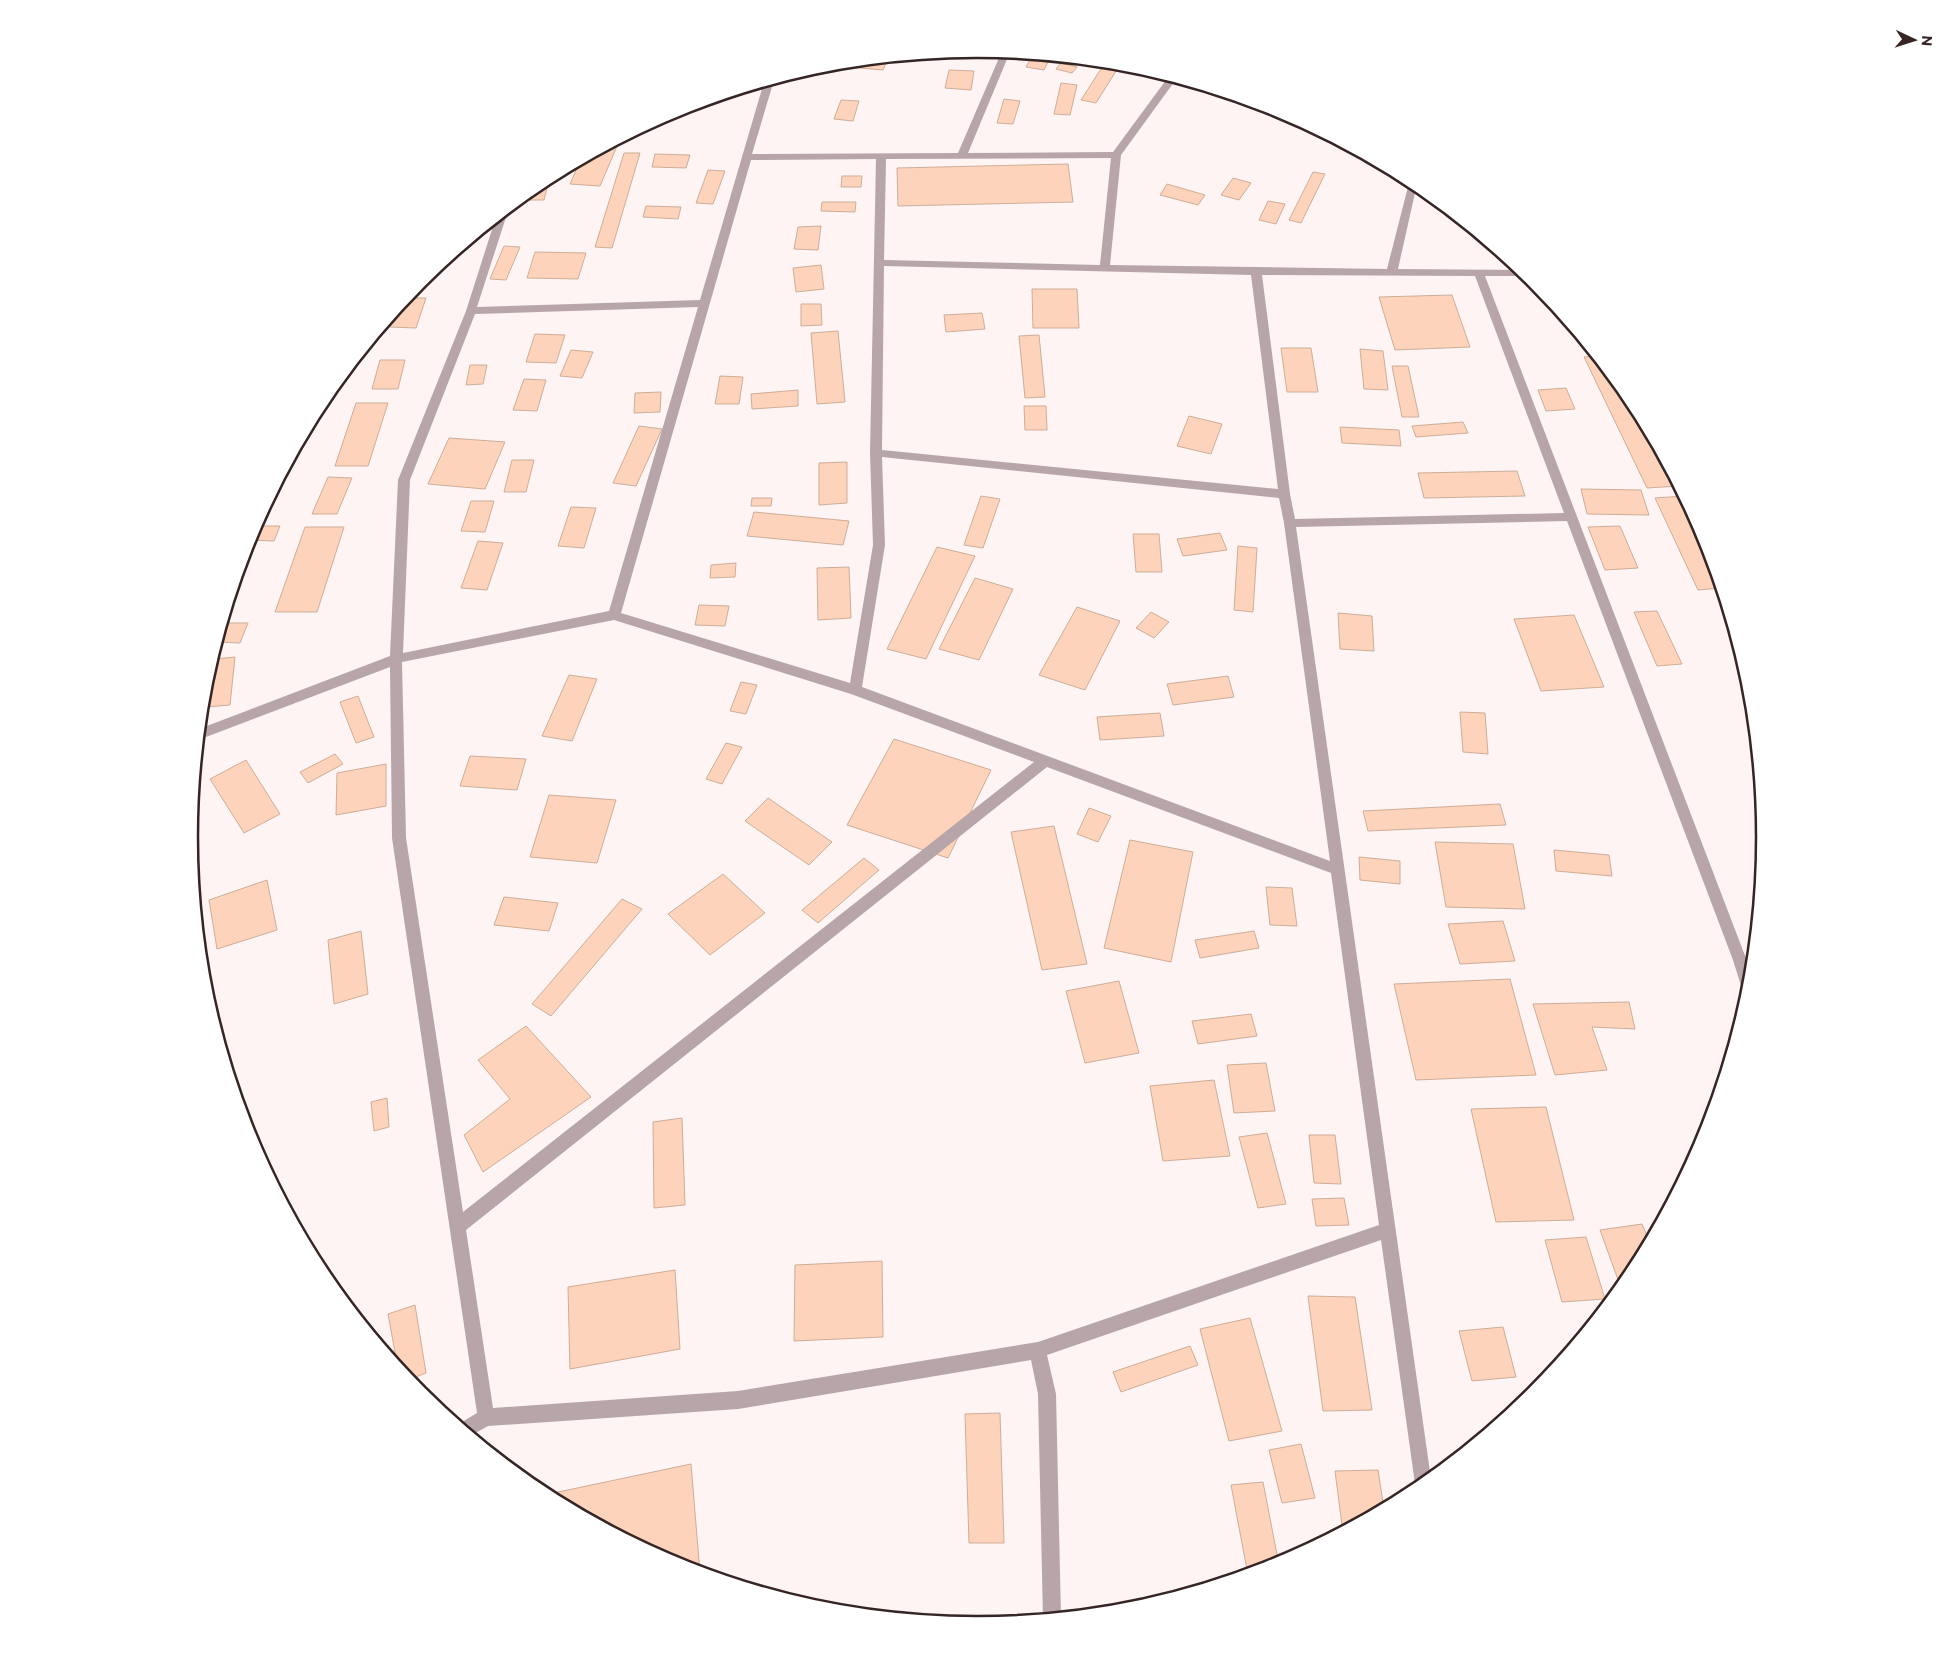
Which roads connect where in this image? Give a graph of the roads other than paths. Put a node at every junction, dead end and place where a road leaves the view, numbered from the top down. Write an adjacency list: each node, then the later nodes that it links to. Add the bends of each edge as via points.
1 (1003, 59): 5 (street)
2 (1170, 82): 4 (street)
3 (767, 86): 6 (street)
4 (1116, 155): 5 (street); 11 (street)
5 (962, 156): 7 (street)
6 (747, 157): 7 (street); 16 (street)
7 (881, 157): 10 (street)
8 (1411, 190): 13 (street)
9 (501, 220): 17 (street)
10 (879, 263): 11 (street); 18 (street)
11 (1105, 268): 12 (street)
12 (1256, 272): 13 (street); 19 (street)
13 (1392, 272): 14 (street)
14 (1479, 274): 15 (street); 20 (street)
15 (1515, 274)
16 (705, 303): 17 (street); 22 (street)
17 (471, 311): 23 (street, via 404,480)
18 (876, 453): 19 (street); 24 (street, via 879,545)
19 (1284, 494): 21 (street)
20 (1571, 517): 21 (street); 28 (street)
21 (1290, 523): 27 (street)
22 (614, 614): 23 (street); 24 (street)
23 (396, 659): 25 (street); 29 (street, via 399,838)
24 (855, 690): 26 (street)
25 (204, 733)
26 (1045, 761): 27 (street); 29 (street)
27 (1338, 870): 30 (street)
28 (1744, 974)
29 (457, 1227): 32 (street)
30 (1388, 1230): 31 (street); 34 (street)
31 (1038, 1350): 32 (street, via 738,1400); 35 (street, via 1047,1394)
32 (486, 1417): 33 (street)
33 (468, 1427)
34 (1422, 1477)
35 (1052, 1613)

